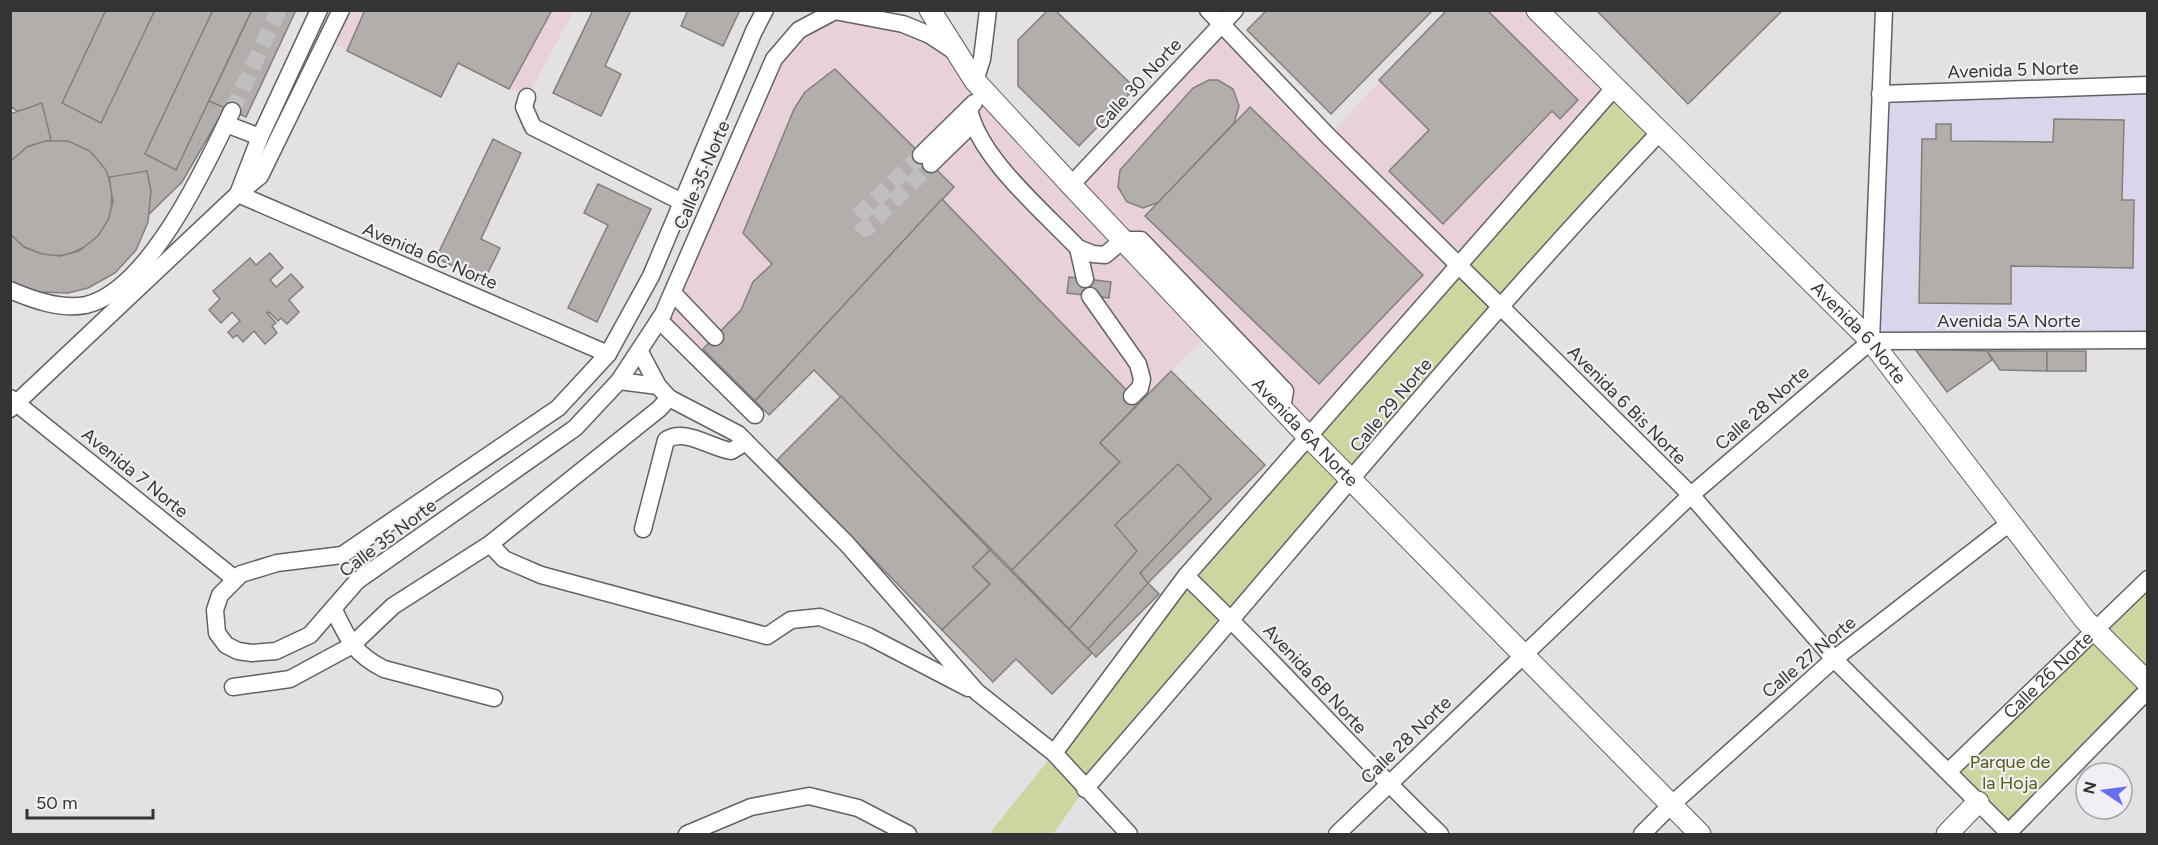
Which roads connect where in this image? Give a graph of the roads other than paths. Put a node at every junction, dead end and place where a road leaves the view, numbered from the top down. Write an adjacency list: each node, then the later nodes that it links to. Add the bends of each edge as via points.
1 (319, 10): 20 (street)
2 (341, 10): 23 (street, via 260,176)
3 (765, 10): 24 (street, Calle 35 Norte)
4 (930, 10): 12 (main road, Avenida 6A Norte)
5 (988, 10): 14 (street)
6 (1208, 10): 11 (street, Avenida 6 Bis Norte)
7 (1235, 10): 11 (street, Calle 30 Norte)
8 (1884, 10): 16 (street)
9 (831, 11): 12 (street, via 903,24); 30 (street, Calle 35 Norte, via 799,30 774,59)
10 (1543, 13): 15 (main road, Avenida 6 Norte)
11 (1222, 24): 22 (street, Calle 30 Norte); 27 (street, Avenida 6 Bis Norte)
12 (954, 51): 14 (main road, Avenida 6A Norte)
13 (2148, 85): 16 (street, Avenida 5 Norte)
14 (980, 87): 18 (street); 22 (main road, Avenida 6A Norte)
15 (1615, 87): 19 (main road, Avenida 6 Norte); 27 (street)
16 (1880, 94): 36 (street)
17 (527, 97): 24 (street, via 524,107 533,127)
18 (971, 116): 21 (street); 26 (street, via 990,154)
19 (1660, 132): 32 (street, Calle 29 Norte); 36 (main road, Avenida 6 Norte)
20 (260, 137): 23 (street); 29 (street, via 229,118 202,176 165,234 142,268 118,289 85,305 70,306 46,303)
21 (926, 160)
22 (1071, 185): 25 (main road, Avenida 6A Norte)
23 (238, 194): 38 (street, Avenida 6C Norte); 42 (street)
24 (682, 202): 38 (street, Calle 35 Norte, via 641,298)
25 (1123, 240): 26 (street, via 1105,255); 44 (main road, Avenida 6A Norte)
26 (1078, 248): 28 (street)
27 (1459, 265): 32 (street, Avenida 6 Bis Norte); 44 (street)
28 (1085, 279)
29 (10, 290)
30 (673, 293): 33 (street, Calle 35 Norte); 34 (street)
31 (1090, 296): 41 (street, via 1141,371 1140,388)
32 (1500, 305): 46 (street, Calle 29 Norte); 47 (street, Avenida 6 Bis Norte)
33 (659, 320): 37 (street, Calle 35 Norte); 43 (street)
34 (716, 337)
35 (2148, 340): 36 (street, Avenida 5A Norte)
36 (1871, 341): 47 (street, Calle 28 Norte); 48 (main road, Avenida 6 Norte)
37 (640, 352): 39 (street, Calle 35 Norte); 40 (street)
38 (608, 354): 52 (street, Calle 35 Norte, via 558,408 342,555 277,563)
39 (619, 381): 40 (street); 54 (street, Calle 35 Norte, via 575,428 357,581)
40 (664, 392): 45 (street); 50 (street, via 658,410)
41 (1132, 396)
42 (12, 403): 52 (street, Avenida 7 Norte)
43 (755, 415)
44 (1309, 436): 46 (main road, Avenida 6A Norte); 51 (street)
45 (746, 442): 49 (street, via 731,451 685,434 675,434 666,440); 63 (street, via 848,544)
46 (1353, 480): 55 (street, Calle 29 Norte); 58 (main road, Avenida 6A Norte)
47 (1691, 495): 58 (street, Calle 28 Norte); 59 (street, Avenida 6 Bis Norte)
48 (2011, 522): 56 (main road, Avenida 6 Norte); 59 (street, Calle 27 Norte)
49 (644, 529)
50 (490, 544): 57 (street, via 393,606); 63 (street, via 504,559 541,575 767,636 791,620 820,617 868,636)
51 (1186, 576): 55 (street, Avenida 6B Norte); 65 (street)
52 (236, 579): 54 (street, Calle 35 Norte, via 220,595 215,620 217,633 226,645 238,651 286,648 310,635)
53 (2148, 579): 56 (street, Calle 26 Norte)
54 (334, 610): 57 (street)
55 (1233, 621): 67 (street, Avenida 6B Norte); 68 (street, Calle 29 Norte)
56 (2095, 631): 60 (main road, Avenida 6 Norte); 66 (street, Calle 26 Norte)
57 (351, 646): 61 (street, via 290,679); 64 (street, via 384,669)
58 (1524, 655): 67 (street, Calle 28 Norte); 70 (main road, Avenida 6A Norte)
59 (1834, 658): 66 (street, Avenida 6 Bis Norte); 70 (street, Calle 27 Norte)
60 (2148, 683)
61 (233, 687)
62 (2148, 690): 79 (street)
63 (977, 692): 65 (street)
64 (494, 698)
65 (1054, 753): 68 (street)
66 (1949, 771): 69 (street, Avenida 6 Bis Norte)
67 (1387, 784): 74 (street, Calle 28 Norte); 75 (street, Avenida 6B Norte)
68 (1085, 789): 73 (street)
69 (1978, 802): 78 (main road); 79 (street, Avenida 6 Bis Norte)
70 (1671, 805): 76 (street, Calle 27 Norte); 77 (main road, Avenida 6A Norte)
71 (694, 833): 72 (street, via 751,807 809,796 858,808)
72 (908, 834)
73 (1129, 834)
74 (1337, 834)
75 (1440, 834)
76 (1642, 834)
77 (1700, 834)
78 (1947, 834)
79 (2009, 834)

